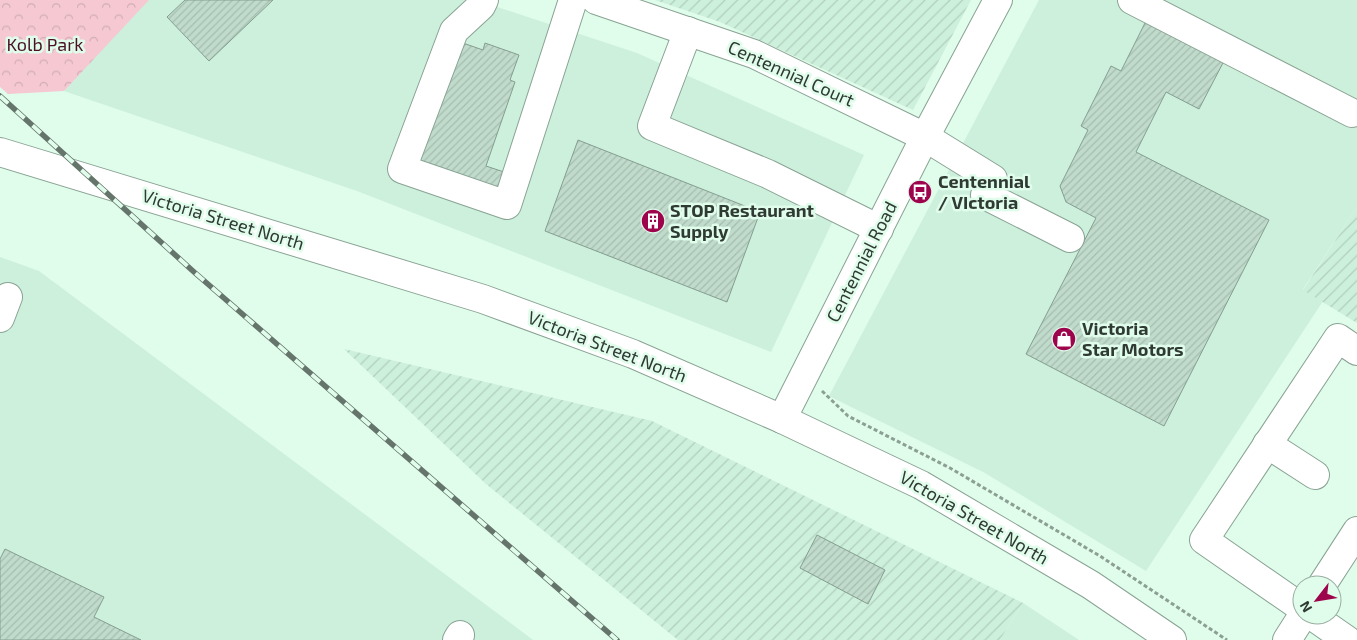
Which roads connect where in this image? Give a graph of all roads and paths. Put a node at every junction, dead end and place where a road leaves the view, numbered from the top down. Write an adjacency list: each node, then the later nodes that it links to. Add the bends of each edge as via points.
1 (484, 0): 2 (main road, via 454,31 402,169 507,205)
2 (573, 0)
3 (596, 0): 7 (main road, Centennial Court)
4 (998, 0): 9 (main road, Centennial Road)
5 (1132, 0): 6 (main road)
6 (1168, 8): 8 (main road)
7 (688, 31): 9 (main road, Centennial Court, via 754,54); 11 (main road, via 652,126 768,174)
8 (1352, 113)
9 (925, 137): 11 (main road, Centennial Road); 12 (main road, Centennial Court, via 989,187)
10 (0, 152): 15 (main road, Victoria Street North, via 483,300 633,354)
11 (879, 229): 14 (main road, Centennial Road)
12 (1070, 238)
13 (1357, 351): 16 (main road, via 1338,338)
14 (801, 384): 15 (main road, Centennial Road); 24 (path, Victoria Street North, via 824,391 848,416 950,468 1100,556)
15 (782, 419): 23 (main road, Victoria Street North, via 921,485 1090,585)
16 (1267, 444): 17 (main road); 20 (main road, via 1204,540)
17 (1315, 475)
18 (1357, 531): 19 (main road)
19 (1328, 575)
20 (1292, 601)
21 (1297, 625): 25 (main road)
22 (1325, 625): 26 (main road)
23 (1172, 640)
24 (1227, 640)
25 (1287, 640)
26 (1347, 640)

